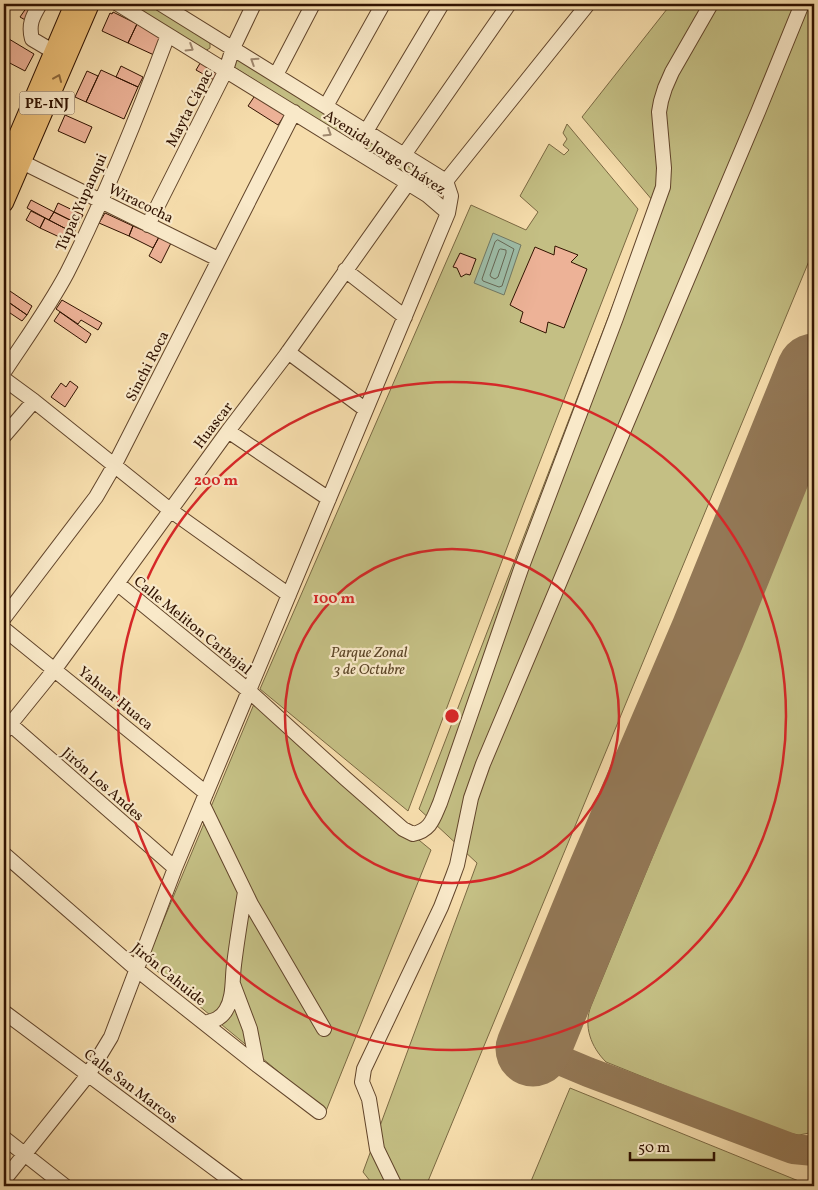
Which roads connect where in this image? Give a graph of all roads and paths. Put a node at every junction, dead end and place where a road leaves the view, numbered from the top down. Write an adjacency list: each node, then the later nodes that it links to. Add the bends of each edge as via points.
1 (40, 4): 17 (street, via 31,19 32,39)
2 (74, 4): 17 (main road, PE-1NJ)
3 (90, 4): 25 (main road, PE-1NJ, one-way to 3)
4 (118, 4): 15 (street, Avenida Jorge Chávez)
5 (161, 4): 14 (street, Avenida Jorge Chávez)
6 (254, 4): 16 (street, Mayta Cápac)
7 (313, 4): 19 (street)
8 (383, 4): 20 (street)
9 (442, 4): 22 (street)
10 (509, 4): 24 (street)
11 (588, 4): 26 (street)
12 (711, 4): 50 (street, Calle Meliton Carbajal, via 664,88 659,112 663,187 430,825 422,833 413,834 403,829)
13 (802, 4): 69 (street, via 482,764 471,798 458,865 441,907 364,1069 362,1082 369,1099 377,1149)
14 (179, 9): 16 (street, Avenida Jorge Chávez)
15 (168, 35): 18 (street, Avenida Jorge Chávez, one-way to 18); 28 (street, Túpac Yupanqui)
16 (233, 48): 18 (street, Mayta Cápac); 19 (street, Avenida Jorge Chávez, one-way to 16)
17 (54, 52): 25 (main road, PE-1NJ)
18 (226, 70): 21 (street, Avenida Jorge Chávez); 31 (street, Mayta Cápac)
19 (276, 75): 20 (street, Avenida Jorge Chávez)
20 (326, 106): 22 (street, Avenida Jorge Chávez)
21 (294, 112): 23 (street, Avenida Jorge Chávez, one-way to 23); 32 (street, Sinchi Roca)
22 (366, 131): 23 (street); 24 (street, Avenida Jorge Chávez)
23 (355, 150): 27 (street, Avenida Jorge Chávez)
24 (404, 155): 26 (street, Avenida Jorge Chávez)
25 (10, 160): 28 (street, Wiracocha); 29 (main road, PE-1NJ)
26 (446, 181): 30 (street, Avenida Jorge Chávez, via 450,196)
27 (408, 183): 30 (street, Avenida Jorge Chávez); 33 (street, Huascar)
28 (100, 201): 31 (street, Wiracocha); 36 (street, Túpac Yupanqui, via 66,274)
29 (4, 203)
30 (448, 213): 34 (street)
31 (148, 225): 32 (street, Wiracocha)
32 (218, 259): 42 (street, Sinchi Roca)
33 (345, 270): 34 (street); 35 (street, Huascar)
34 (405, 317): 39 (street)
35 (288, 352): 39 (street); 40 (street, Huascar)
36 (4, 372)
37 (4, 379): 38 (street)
38 (34, 401): 41 (street); 42 (street)
39 (366, 410): 43 (street)
40 (228, 431): 43 (street); 44 (street, Huascar)
41 (4, 436)
42 (114, 466): 44 (street); 47 (street, Sinchi Roca, via 96,497)
43 (329, 499): 46 (street)
44 (170, 510): 45 (street, Huascar); 46 (street)
45 (118, 584): 49 (street, Huascar); 50 (street, Calle Meliton Carbajal)
46 (289, 595): 50 (street)
47 (4, 618)
48 (4, 629): 49 (street, Yahuar Huaca)
49 (55, 669): 51 (street, Huascar); 52 (street, Yahuar Huaca)
50 (249, 691): 52 (street)
51 (7, 728): 54 (street, Jirón Los Andes)
52 (204, 798): 54 (street); 55 (street)
53 (4, 854): 56 (street, Jirón Cahuide)
54 (175, 868): 56 (street)
55 (245, 892): 57 (street); 60 (street)
56 (136, 970): 59 (street, Jirón Cahuide); 62 (street, via 111,1037)
57 (233, 983): 59 (street, via 228,1008 223,1015); 61 (street, via 250,1029)
58 (4, 1012): 62 (street, Calle San Marcos)
59 (204, 1023): 61 (street, Jirón Cahuide)
60 (324, 1029)
61 (257, 1065): 63 (street, Jirón Cahuide)
62 (88, 1075): 65 (street); 68 (street, Calle San Marcos)
63 (320, 1112)
64 (4, 1138): 65 (street)
65 (25, 1155): 66 (street); 67 (street)
66 (4, 1180)
67 (65, 1186)
68 (238, 1186)
69 (395, 1186)

